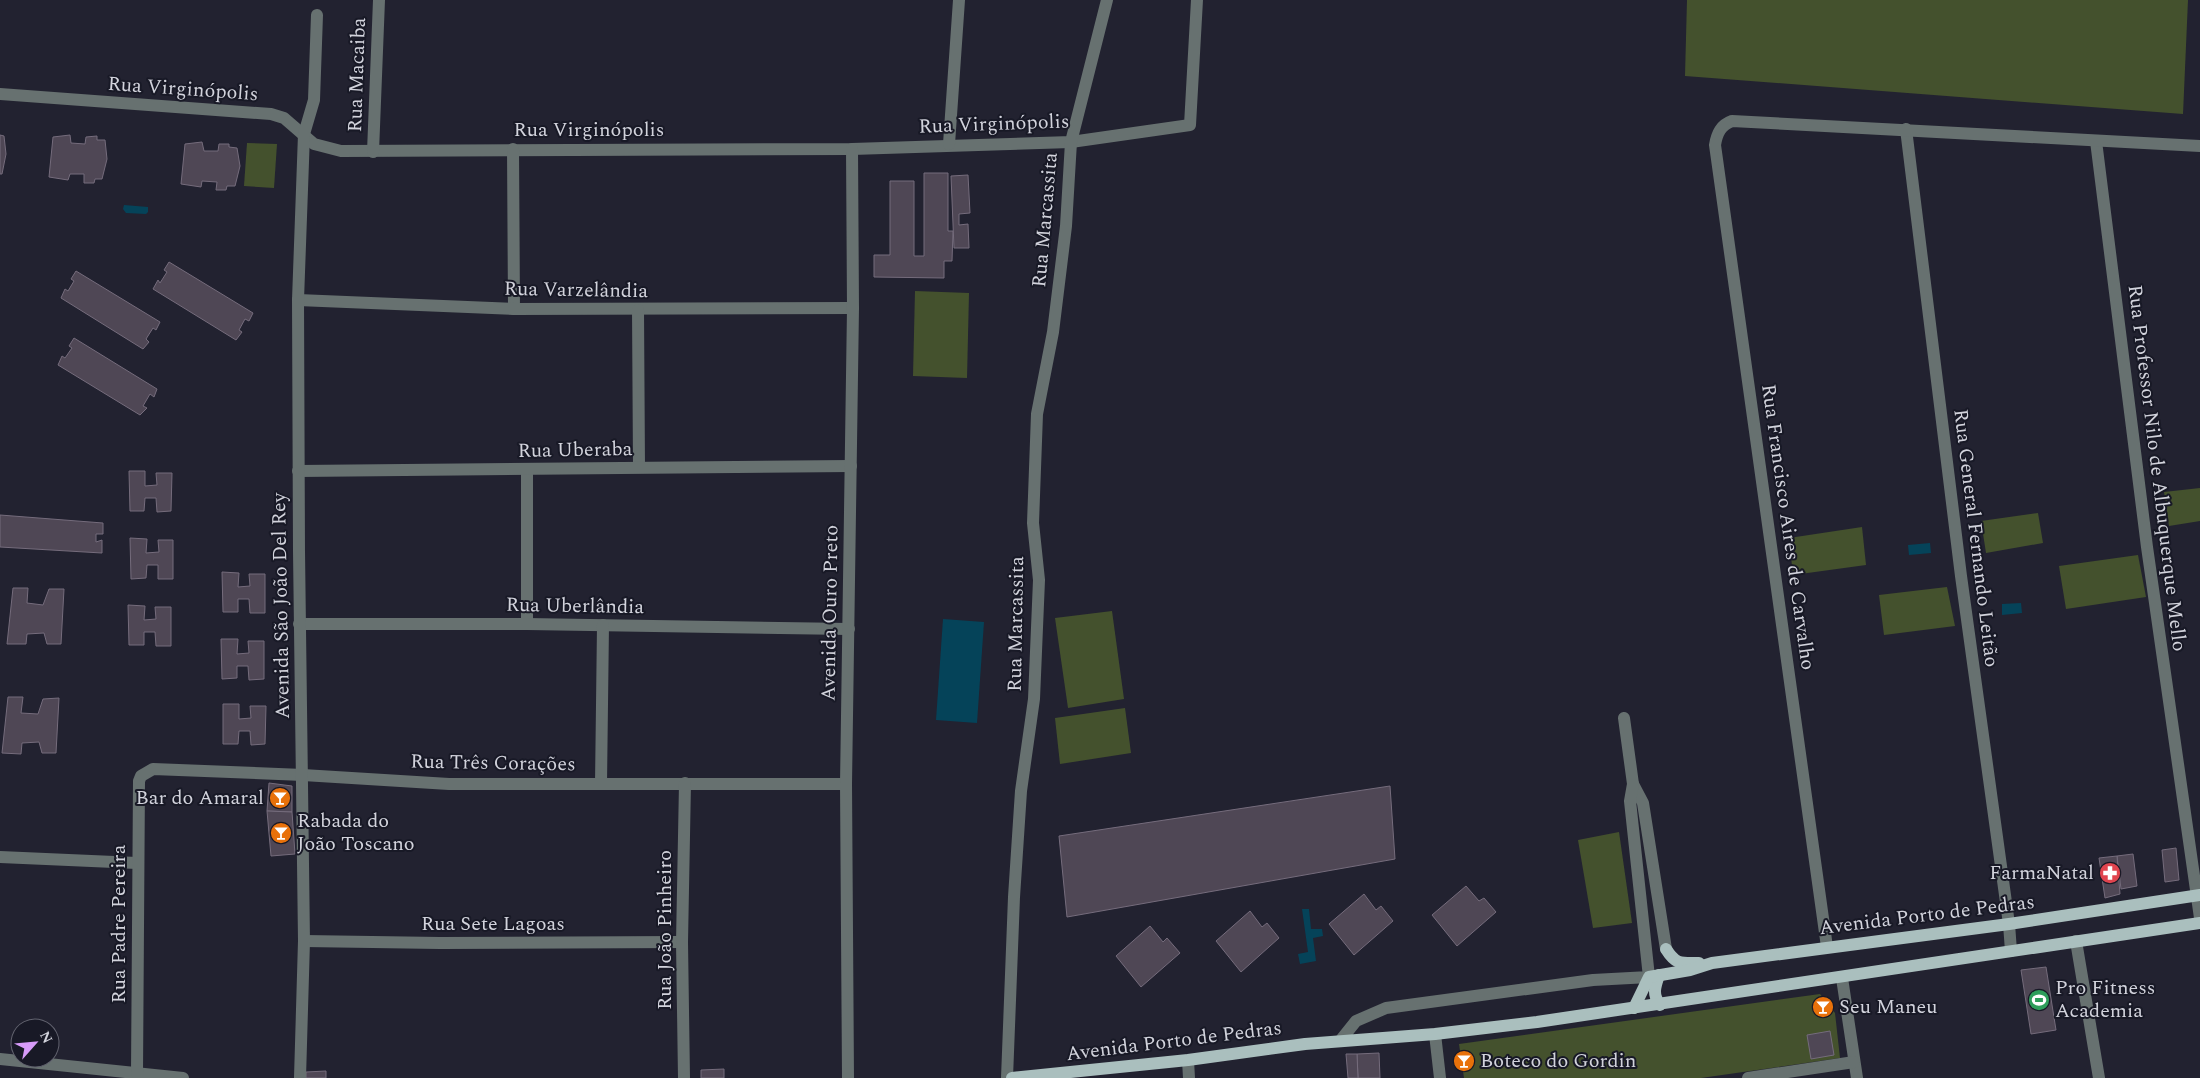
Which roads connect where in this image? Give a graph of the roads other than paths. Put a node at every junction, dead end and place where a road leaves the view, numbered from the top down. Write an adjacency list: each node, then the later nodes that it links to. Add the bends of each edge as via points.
1 (379, 0): 15 (street, Rua Macaiba)
2 (959, 0): 11 (street)
3 (1107, 0): 10 (street, Rua Marcassita)
4 (1197, 0): 10 (street, Rua Virginópolis, via 1190,125)
5 (317, 15): 8 (street, Avenida São João Del Rey, via 314,100)
6 (0, 94): 8 (street, Rua Virginópolis, via 271,114 284,118)
7 (1906, 129): 9 (street); 40 (street, Rua General Fernando Leitão, via 1961,576); 44 (street, Rua Francisco Aires de Carvalho, via 1732,121 1720,129 1715,144)
8 (304, 134): 15 (street, Rua Virginópolis, via 314,144 326,149); 16 (street, Avenida São João Del Rey)
9 (2096, 141): 12 (street); 37 (street, Rua Professor Nilo de Albuquerque Mello, via 2147,547)
10 (1070, 142): 11 (street, Rua Virginópolis); 62 (street, Rua Marcassita, via 1053,332 1037,414 1033,523 1039,580 1034,699 1021,791)
11 (949, 144): 14 (street, Rua Virginópolis)
12 (2200, 146)
13 (513, 149): 14 (street, Rua Virginópolis); 15 (street, Rua Virginópolis); 18 (street)
14 (852, 149): 17 (street, Avenida Ouro Preto)
15 (373, 152)
16 (298, 300): 18 (street, Rua Varzelândia); 23 (street, Avenida São João Del Rey)
17 (853, 308): 19 (street, Rua Varzelândia); 20 (street, Avenida Ouro Preto)
18 (514, 309): 19 (street, Rua Varzelândia)
19 (638, 310): 21 (street)
20 (852, 466): 21 (street, Rua Uberaba); 27 (street, Avenida Ouro Preto)
21 (639, 467): 22 (street, Rua Uberaba)
22 (527, 469): 23 (street, Rua Uberaba); 25 (street)
23 (298, 471): 24 (street, Avenida São João Del Rey)
24 (299, 624): 25 (street, Rua Uberlândia); 29 (street, Avenida São João Del Rey)
25 (527, 624): 26 (street, Rua Uberlândia)
26 (603, 624): 27 (street, Rua Uberlândia); 32 (street)
27 (850, 629): 33 (street, Avenida Ouro Preto)
28 (1624, 718): 34 (street)
29 (303, 775): 30 (street, Rua Três Corações, via 153,769); 32 (street, Rua Três Corações, via 449,784); 41 (street, Avenida São João Del Rey)
30 (141, 776): 36 (street, Rua Padre Pereira)
31 (685, 783): 32 (street, Rua Três Corações); 33 (street, Rua Três Corações); 43 (street, Rua João Pinheiro)
32 (601, 784)
33 (846, 784): 61 (street, Avenida Ouro Preto)
34 (1633, 784): 45 (street, via 1643,803); 48 (street, via 1630,801)
35 (0, 857): 36 (street)
36 (137, 863): 57 (street, Rua Padre Pereira)
37 (2198, 895): 38 (street, Rua Professor Nilo de Albuquerque Mello); 40 (main road, Avenida Porto de Pedras)
38 (2200, 918)
39 (2200, 923): 42 (main road, Avenida Porto de Pedras)
40 (2009, 924): 44 (main road, Avenida Porto de Pedras); 46 (street, Rua General Fernando Leitão)
41 (304, 941): 43 (street, Rua Sete Lagoas); 59 (street, Avenida São João Del Rey)
42 (2076, 941): 46 (main road, Avenida Porto de Pedras); 68 (street)
43 (682, 942): 60 (street, Rua João Pinheiro)
44 (1828, 947): 47 (main road, Avenida Porto de Pedras)
45 (1666, 949): 47 (main road, via 1673,960 1681,963)
46 (2010, 951): 49 (main road, Avenida Porto de Pedras)
47 (1712, 963): 48 (main road, Avenida Porto de Pedras)
48 (1654, 976): 50 (main road, via 1656,999); 51 (main road); 53 (street, Avenida Porto de Pedras, via 1593,980 1386,1008 1356,1020)
49 (1842, 978): 50 (main road, Avenida Porto de Pedras); 56 (street)
50 (1660, 1004): 51 (main road, Avenida Porto de Pedras)
51 (1634, 1008): 52 (main road, Avenida Porto de Pedras)
52 (1435, 1034): 53 (main road, Avenida Porto de Pedras); 65 (street)
53 (1340, 1041): 55 (main road, Avenida Porto de Pedras)
54 (0, 1059): 57 (street)
55 (1188, 1060): 63 (main road, Avenida Porto de Pedras); 64 (street)
56 (1854, 1062): 66 (street); 67 (street)
57 (137, 1073): 58 (street)
58 (182, 1078)
59 (300, 1078)
60 (684, 1078)
61 (848, 1078)
62 (1007, 1078)
63 (1012, 1078)
64 (1189, 1078)
65 (1440, 1078)
66 (1748, 1078)
67 (1857, 1078)
68 (2099, 1078)

